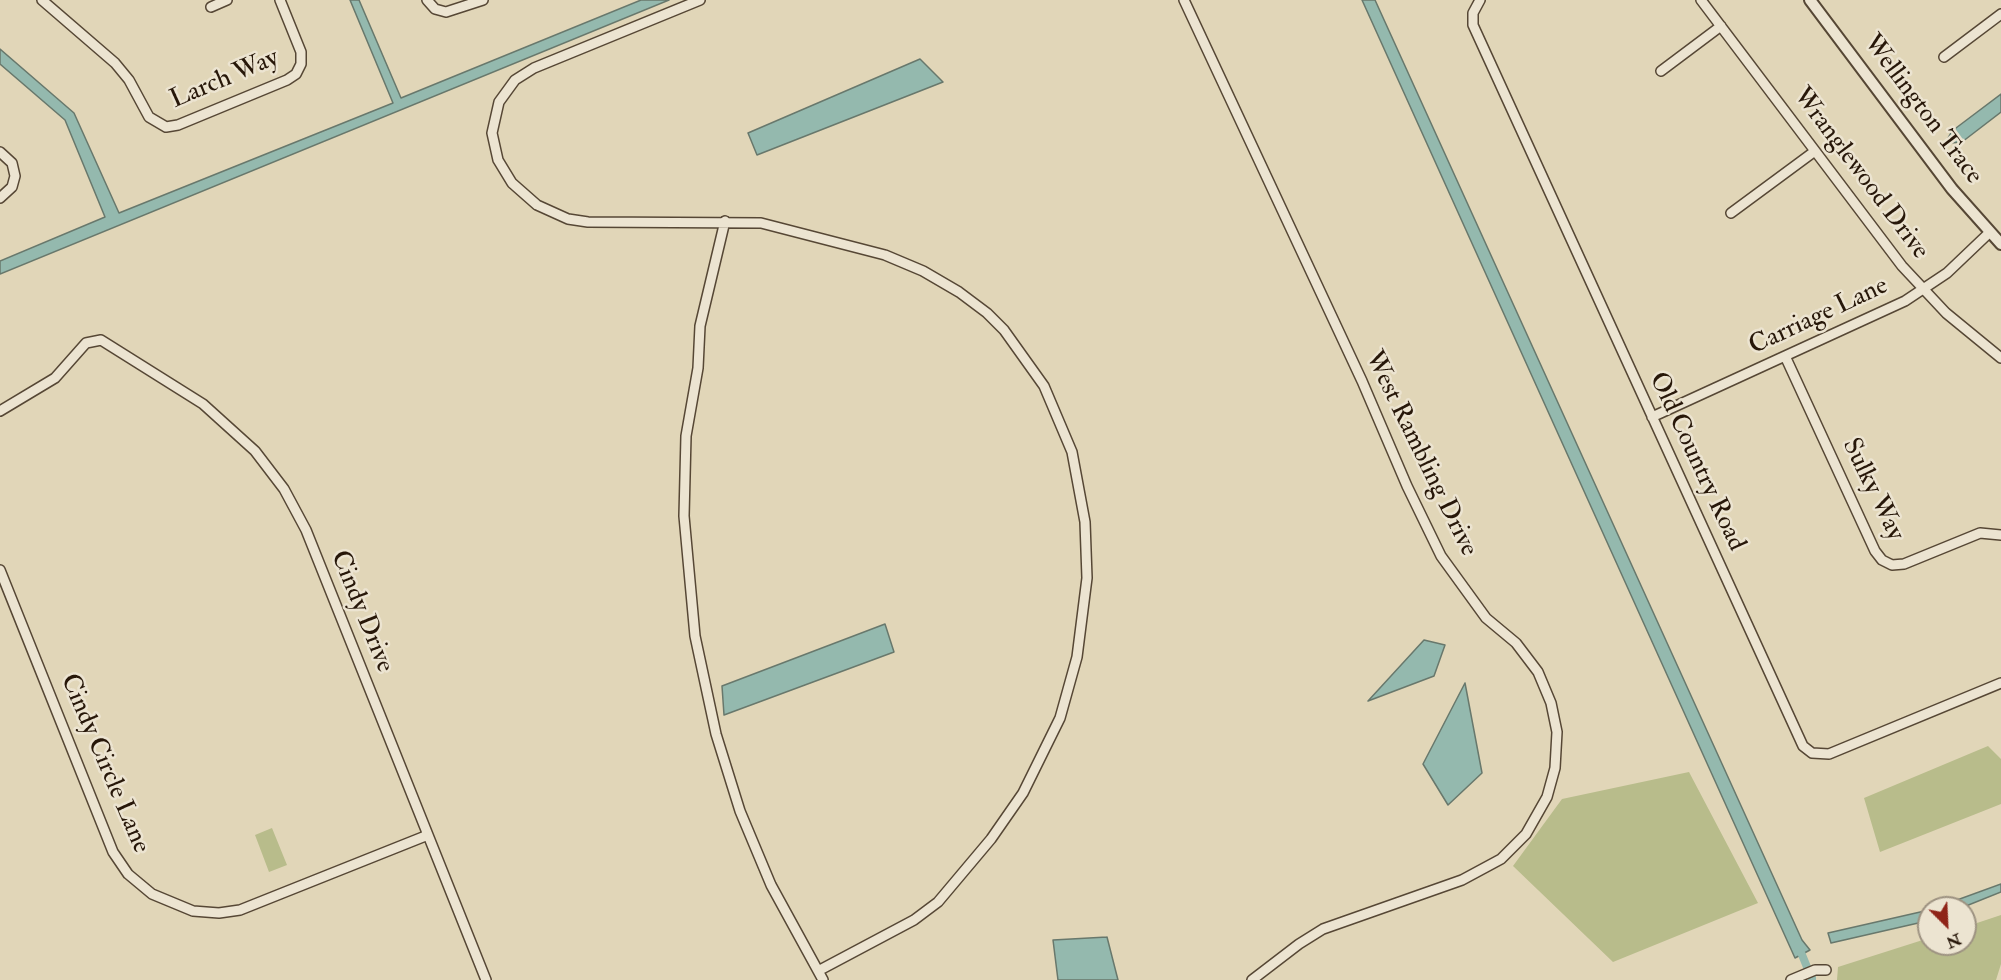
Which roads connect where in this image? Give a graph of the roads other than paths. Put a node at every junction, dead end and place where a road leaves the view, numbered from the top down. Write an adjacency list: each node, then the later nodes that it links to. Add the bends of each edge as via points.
1 (42, 0): 3 (street, Larch Way, via 123,71 149,117 161,126 172,127 296,74 301,52)
2 (227, 0): 11 (street)
3 (280, 0)
4 (427, 0): 5 (street, via 435,9 446,12)
5 (483, 0)
6 (700, 0): 20 (street, via 534,68 512,84 497,107 492,133 498,160 516,188 549,212 588,222)
7 (1184, 0): 34 (street, West Rambling Drive, via 1441,556 1486,618 1516,643 1538,672 1551,703 1557,732 1555,768 1547,797 1526,834 1501,859 1462,880 1323,929)
8 (1480, 0): 27 (street, Old Country Road, via 1473,13 1473,25)
9 (1701, 0): 13 (street, Wranglewood Drive)
10 (1810, 0): 21 (street, Wellington Trace)
11 (210, 7)
12 (2001, 14): 14 (street)
13 (1721, 26): 15 (street); 16 (street, Wranglewood Drive)
14 (1944, 57)
15 (1661, 71)
16 (1815, 151): 19 (street); 23 (street, Wranglewood Drive)
17 (0, 152): 18 (street, via 12,163 15,176 12,187)
18 (0, 198)
19 (1731, 213)
20 (725, 221): 33 (street, via 700,326 698,368 686,441 686,556 695,636 716,734 740,811 771,885); 33 (street, via 761,223 885,255 922,271 987,313 1031,366 1055,407 1075,462 1085,522 1087,578 1077,657 1056,726 1023,793 991,839 938,902 914,920)
21 (1989, 233): 22 (street, Wellington Trace); 23 (street, Carriage Lane)
22 (2001, 244)
23 (1924, 290): 24 (street, Carriage Lane); 25 (street, Wranglewood Drive)
24 (1785, 356): 27 (street, Carriage Lane); 28 (street, Sulky Way, via 1882,560 1892,565 1904,564 1980,533)
25 (2001, 358)
26 (0, 411): 31 (street, Cindy Drive, via 56,378 86,343 95,339 115,347 222,418 255,451 284,489 306,530)
27 (1652, 417): 30 (street, Old Country Road, via 1800,741 1808,750 1818,755 1829,754)
28 (2001, 535)
29 (0, 570): 31 (street, Cindy Circle Lane, via 113,852 128,874 152,894 193,911 240,910)
30 (2001, 683)
31 (428, 835): 35 (street, Cindy Drive)
32 (1826, 970): 38 (street, via 1815,970)
33 (818, 971): 36 (street)
34 (1264, 976): 37 (street, West Rambling Drive)
35 (486, 980)
36 (824, 980)
37 (1252, 980)
38 (1791, 980)

